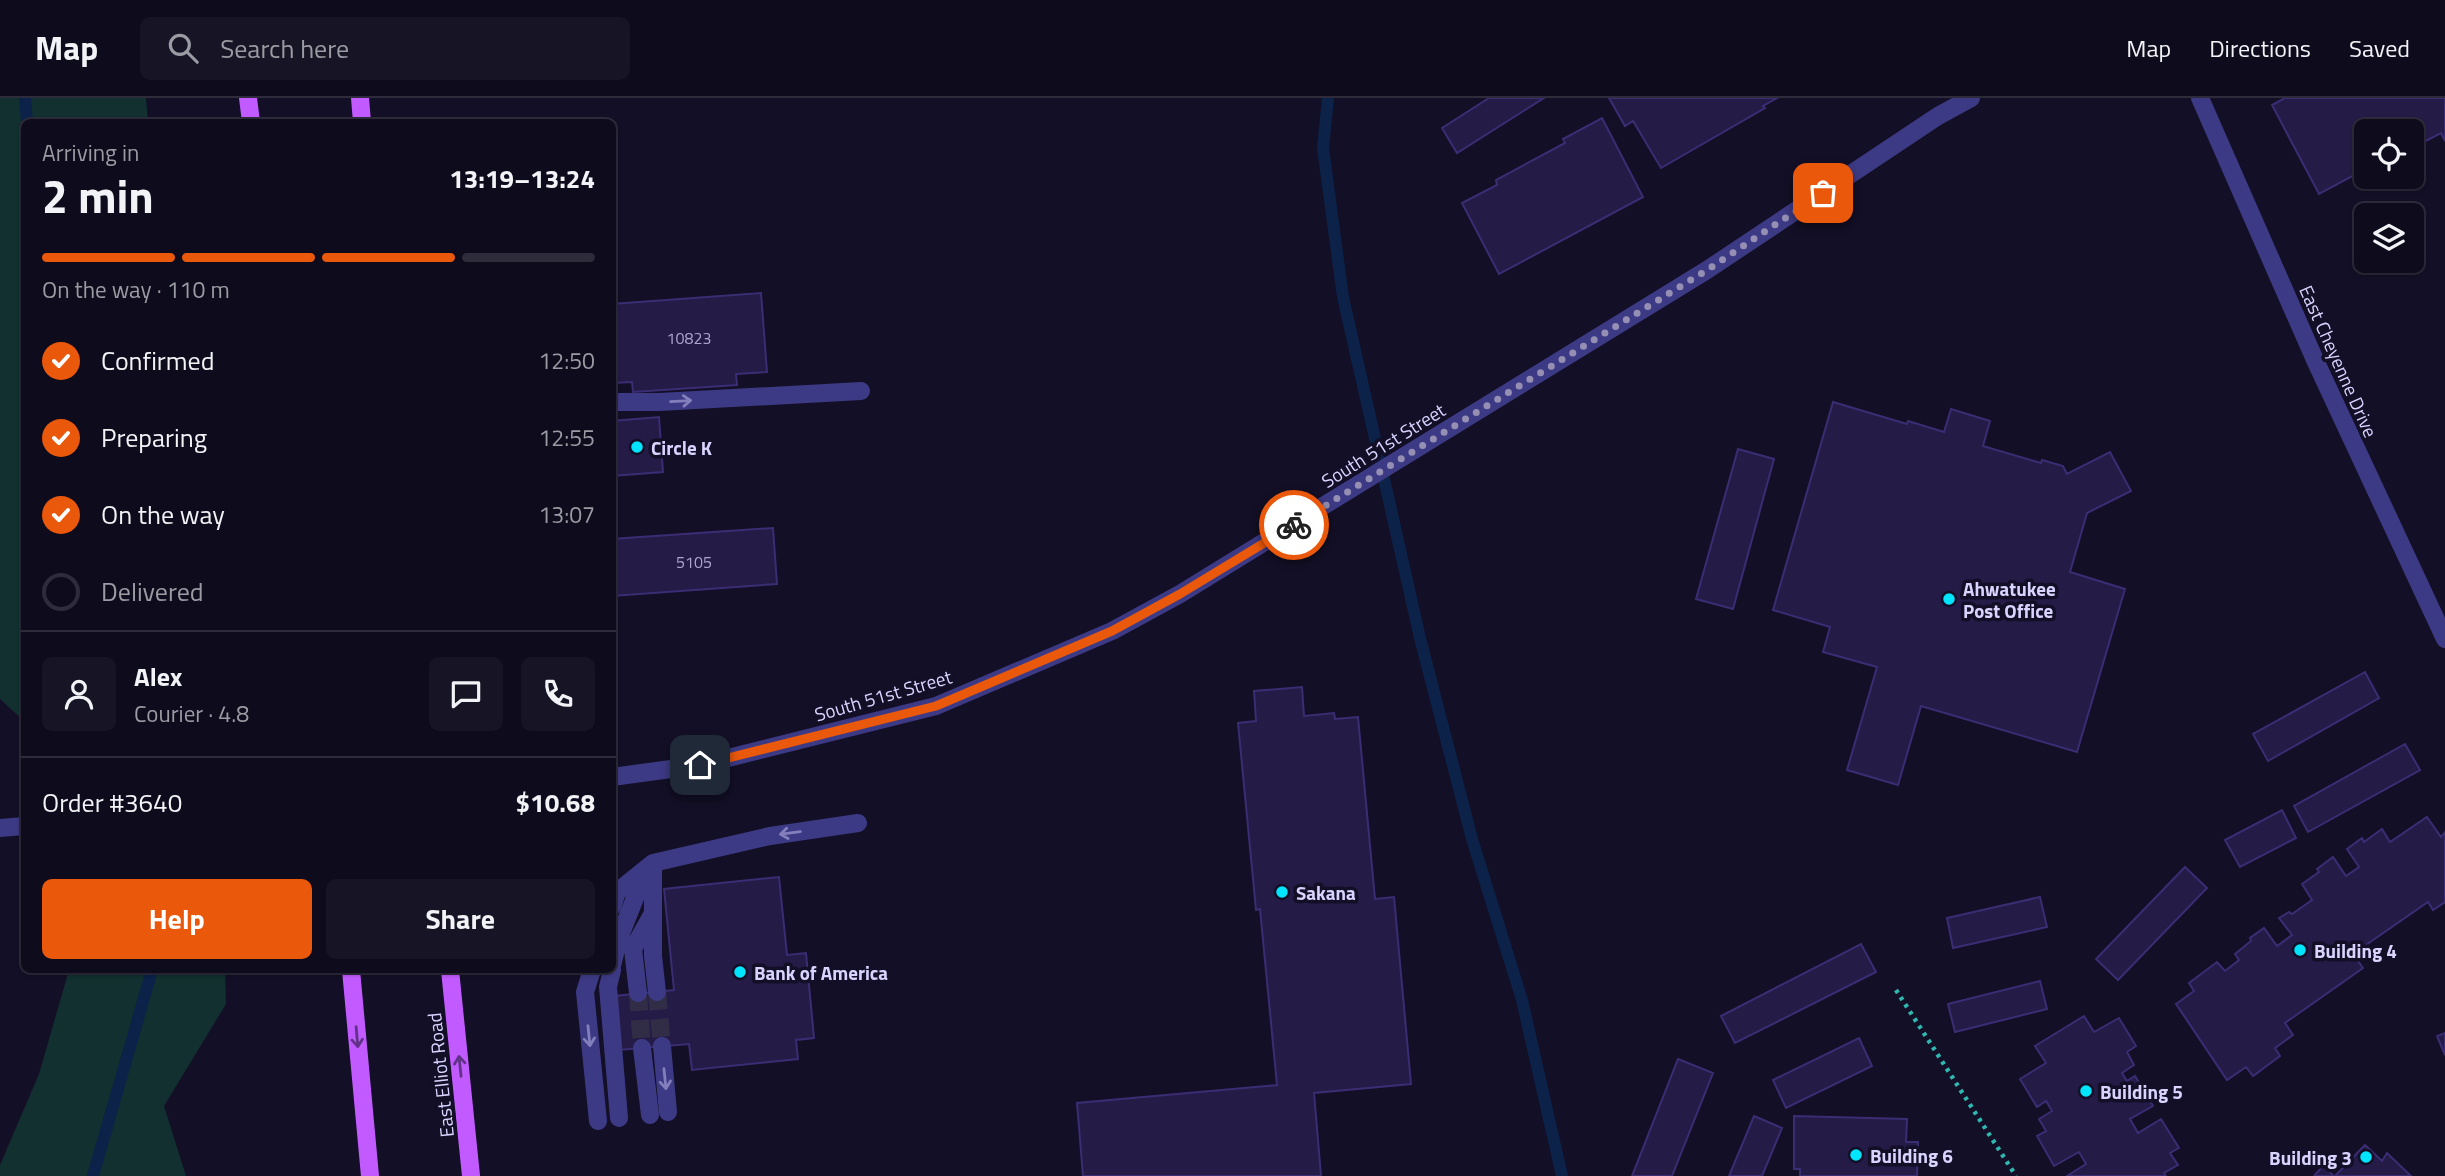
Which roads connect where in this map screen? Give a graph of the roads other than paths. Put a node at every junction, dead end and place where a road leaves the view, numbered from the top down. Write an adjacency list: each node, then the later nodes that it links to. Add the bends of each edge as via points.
1 (248, 98): 5 (main road)
2 (360, 98): 6 (main road)
3 (1971, 98): 10 (street, South 51st Street, via 1707,270 1180,594 1112,631 936,706 700,765)
4 (2200, 98): 9 (street, East Cheyenne Drive)
5 (251, 119)
6 (362, 119)
7 (861, 391): 8 (street, one-way to 7)
8 (616, 402)
9 (2445, 639)
10 (616, 776)
11 (858, 824): 14 (street, one-way to 14, via 770,836)
12 (21, 826): 13 (street)
13 (0, 828)
14 (650, 867): 15 (street); 16 (street); 17 (street)
15 (616, 895)
16 (653, 912): 22 (street); 23 (street, via 633,949)
17 (616, 950)
18 (351, 973): 30 (main road, one-way to 30)
19 (450, 973): 31 (main road, East Elliot Road, one-way to 19)
20 (591, 973): 29 (street, one-way to 29, via 585,992)
21 (611, 973): 28 (street, via 608,987)
22 (657, 992)
23 (638, 993)
24 (662, 1046): 26 (street, one-way to 26)
25 (642, 1048): 27 (street)
26 (668, 1112)
27 (650, 1115)
28 (619, 1118)
29 (598, 1121)
30 (370, 1176)
31 (471, 1176)

